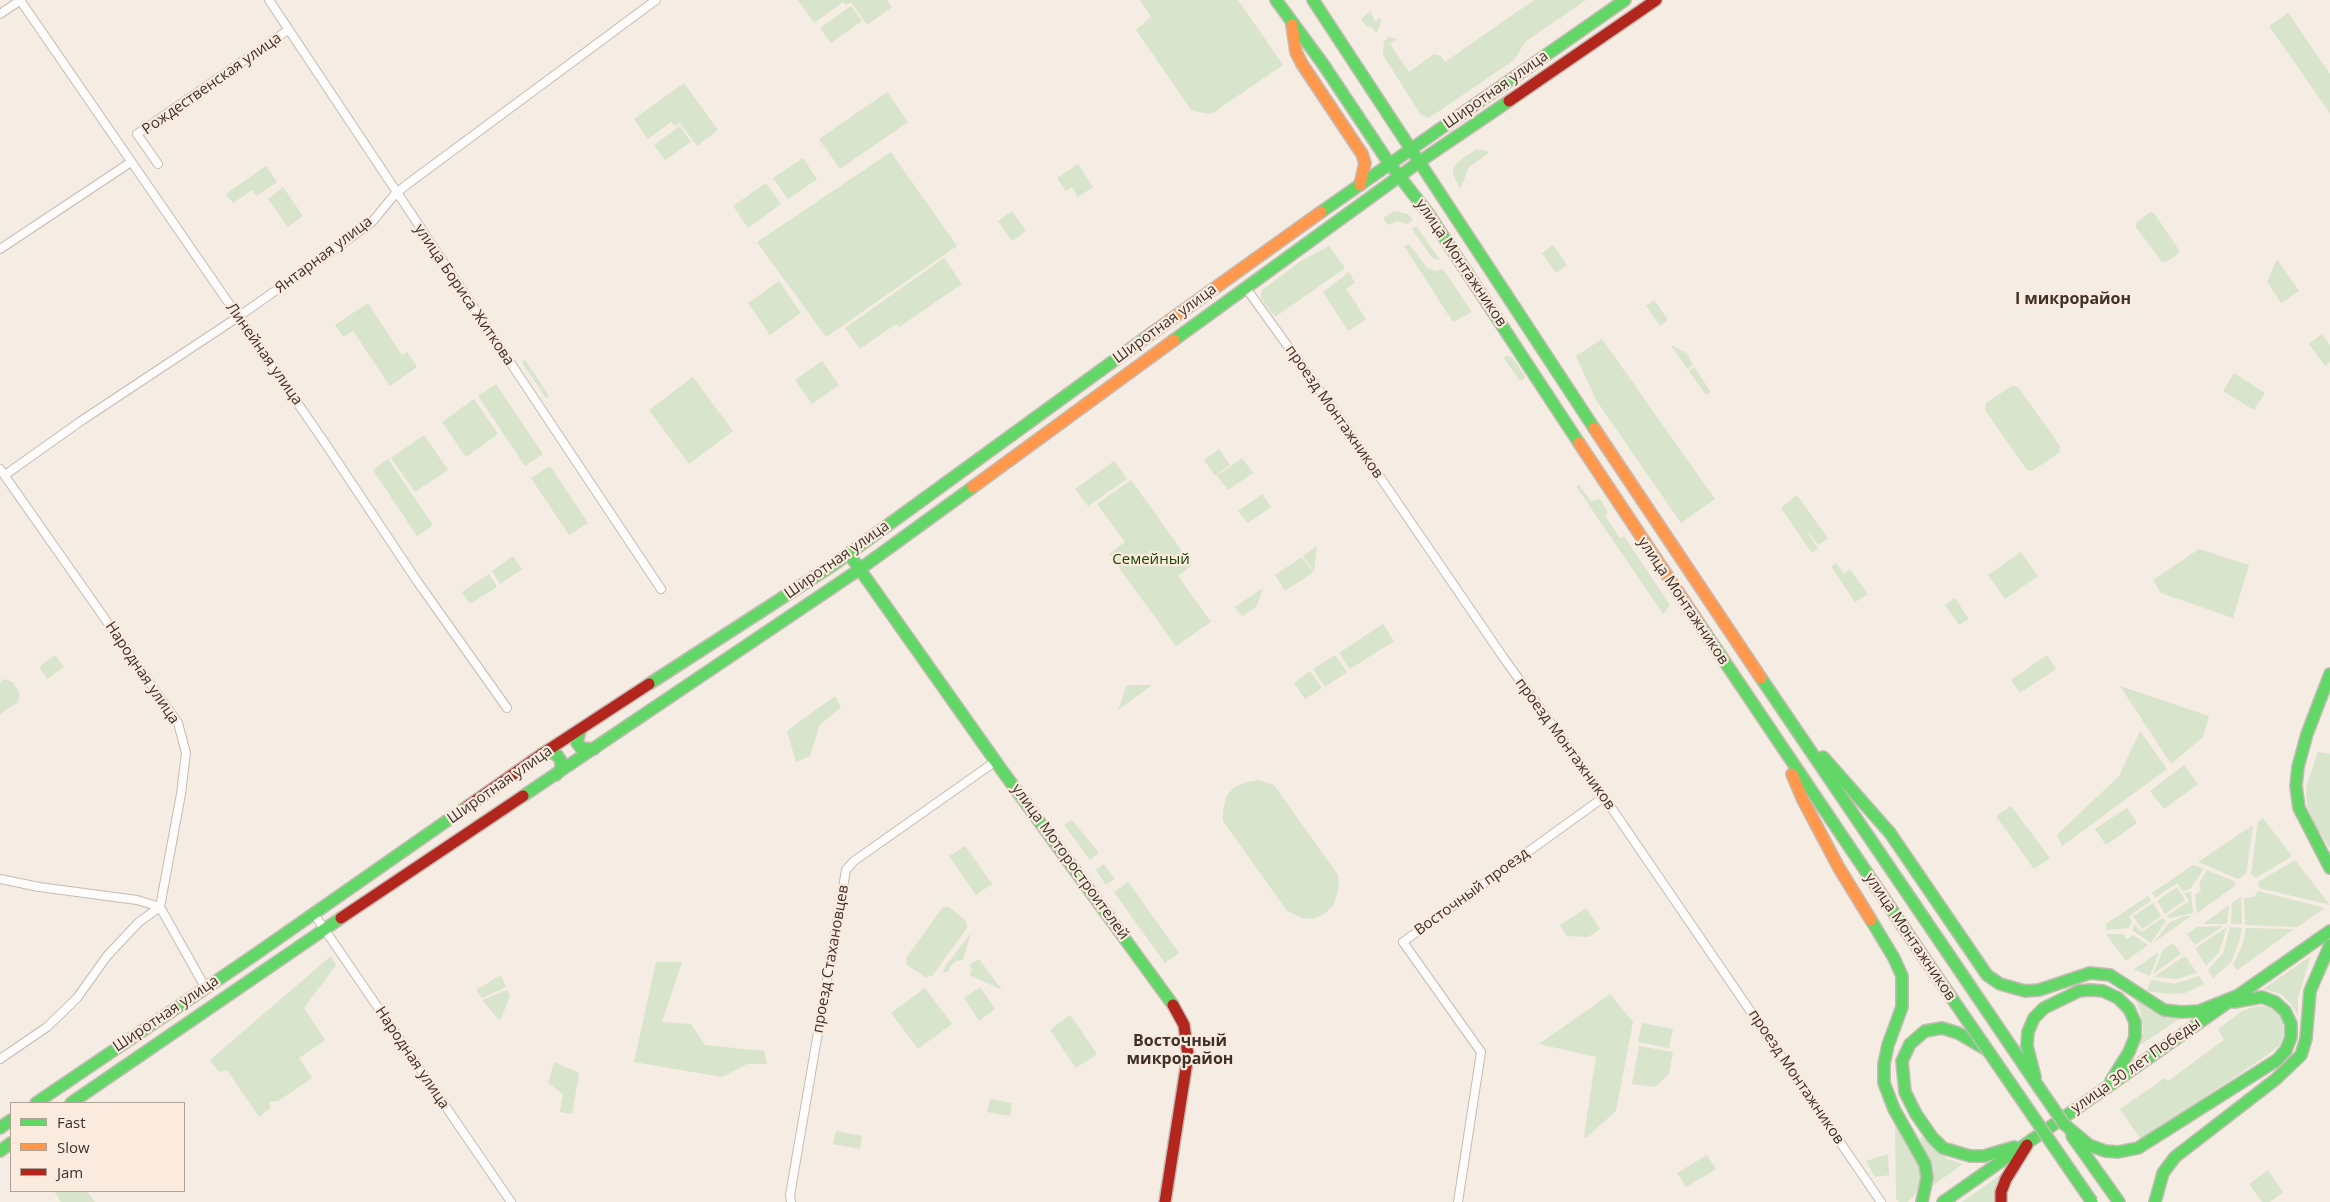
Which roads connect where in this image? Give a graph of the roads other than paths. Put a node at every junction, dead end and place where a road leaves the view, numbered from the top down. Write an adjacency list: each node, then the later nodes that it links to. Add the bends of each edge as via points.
1 (21, 0): 8 (street); 12 (street, Линейная улица)
2 (269, 0): 10 (street, улица Бориса Житкова)
3 (656, 0): 18 (street, Янтарная улица)
4 (1276, 0): 9 (main road, улица Монтажников)
5 (1313, 0): 11 (main road, улица Монтажников)
6 (1625, 0): 11 (main road, Широтная улица)
7 (1656, 0): 13 (main road, Широтная улица)
8 (0, 14)
9 (1292, 24): 14 (main road, улица Монтажников, via 1324,64); 17 (main road, via 1296,52 1302,64 1362,154 1365,169)
10 (288, 30): 15 (street, Рождественская улица, via 138,134); 18 (street, улица Бориса Житкова)
11 (1410, 149): 13 (main road, улица Монтажников); 14 (main road, Широтная улица)
12 (131, 162): 19 (street); 21 (street, Линейная улица)
13 (1419, 162): 16 (main road, Широтная улица); 31 (main road, улица Монтажников, via 1667,540)
14 (1390, 163): 16 (main road, улица Монтажников); 17 (main road, Широтная улица)
15 (158, 164)
16 (1400, 177): 20 (main road, Широтная улица); 35 (main road, улица Монтажников, via 1491,307)
17 (1360, 185): 22 (main road, Широтная улица)
18 (396, 193): 21 (street, Янтарная улица, via 372,222); 29 (street, улица Бориса Житкова)
19 (0, 249)
20 (1246, 288): 23 (main road, Широтная улица); 39 (street, проезд Монтажников)
21 (238, 317): 26 (street, Янтарная улица); 32 (street, Линейная улица)
22 (1108, 365): 23 (main road, via 1105,378 1113,383); 24 (main road, Широтная улица)
23 (1119, 381): 25 (main road, Широтная улица)
24 (1070, 392): 25 (main road, via 1083,395); 27 (main road, Широтная улица)
25 (1082, 408): 28 (main road, Широтная улица)
26 (2, 472): 42 (street, Народная улица, via 178,723 186,753)
27 (849, 554): 28 (main road, улица Моторостроителей); 33 (main road, Широтная улица)
28 (860, 569): 34 (main road, Широтная улица); 37 (main road, улица Моторостроителей)
29 (661, 588)
30 (2330, 674): 40 (main road, via 2307,734 2296,786 2299,808)
31 (1773, 694): 48 (main road, via 1847,786 1890,833 1987,975 2000,984 2025,991 2039,990 2090,973 2110,975 2164,1010 2181,1012 2199,1011); 55 (main road, улица Монтажников)
32 (507, 708)
33 (580, 730): 34 (main road, via 577,743 581,748); 36 (main road, Широтная улица)
34 (594, 749): 38 (main road, Широтная улица)
35 (1783, 752): 50 (main road, улица Монтажников, bridge); 68 (main road, via 1829,851 1902,976 1902,1006 1888,1045 1884,1083 1894,1109 1925,1164 1927,1178)
36 (542, 754): 38 (main road, via 550,752 561,761 561,769); 43 (main road, Широтная улица)
37 (996, 761): 64 (street, проезд Стахановцев, via 854,861 846,870); 65 (main road, улица Моторостроителей, via 1170,997 1184,1025 1188,1055)
38 (556, 775): 44 (main road, Широтная улица)
39 (1604, 797): 66 (street, Восточный проезд, via 1403,942 1481,1052); 67 (street, проезд Монтажников)
40 (2330, 868)
41 (0, 880): 42 (street, via 138,900)
42 (160, 907): 47 (street); 52 (street, via 139,922 107,956 77,998 47,1027)
43 (314, 914): 44 (street, Народная улица); 47 (main road, Широтная улица)
44 (326, 930): 53 (main road, Широтная улица); 63 (street, Народная улица)
45 (2330, 931): 48 (main road, улица 30 лет Победы)
46 (2330, 945): 73 (main road, via 2310,991 2306,1039 2301,1054 2292,1066 2175,1157 2163,1173)
47 (205, 987): 51 (main road, Широтная улица)
48 (2238, 995): 49 (main road, улица 30 лет Победы)
49 (2225, 1005): 56 (main road, улица 30 лет Победы); 60 (main road, via 2247,998 2275,1002 2285,1011 2290,1024 2291,1037 2286,1050 2277,1060 2138,1148 2105,1151 2089,1145)
50 (1987, 1050): 62 (main road, via 1958,1033 1942,1028 1924,1031 1910,1044 1902,1061 1905,1092 1921,1122 1943,1148 1970,1156 1984,1156); 71 (main road, улица Монтажников, bridge)
51 (108, 1053): 53 (main road, via 104,1058 108,1072); 54 (main road, Широтная улица)
52 (0, 1059)
53 (120, 1070): 57 (main road, Широтная улица)
54 (79, 1073): 57 (main road, via 86,1072 96,1080); 58 (main road, Широтная улица)
55 (2038, 1086): 56 (main road, via 2028,1046 2028,1032 2034,1018 2044,1008 2079,992 2103,991 2118,998 2129,1009 2135,1022 2135,1037 2129,1052); 60 (main road, улица Монтажников, bridge)
56 (2108, 1086): 61 (main road, улица 30 лет Победы)
57 (91, 1090): 59 (main road, Широтная улица)
58 (37, 1102)
59 (73, 1102)
60 (2064, 1124): 72 (main road, улица Монтажников)
61 (2033, 1137): 62 (main road, улица 30 лет Победы); 70 (main road, via 2006,1179)
62 (2023, 1144): 69 (main road, улица 30 лет Победы)
63 (511, 1202)
64 (791, 1202)
65 (1165, 1202)
66 (1458, 1202)
67 (1881, 1202)
68 (1922, 1202)
69 (1942, 1202)
70 (2001, 1202)
71 (2092, 1202)
72 (2118, 1202)
73 (2155, 1202)

